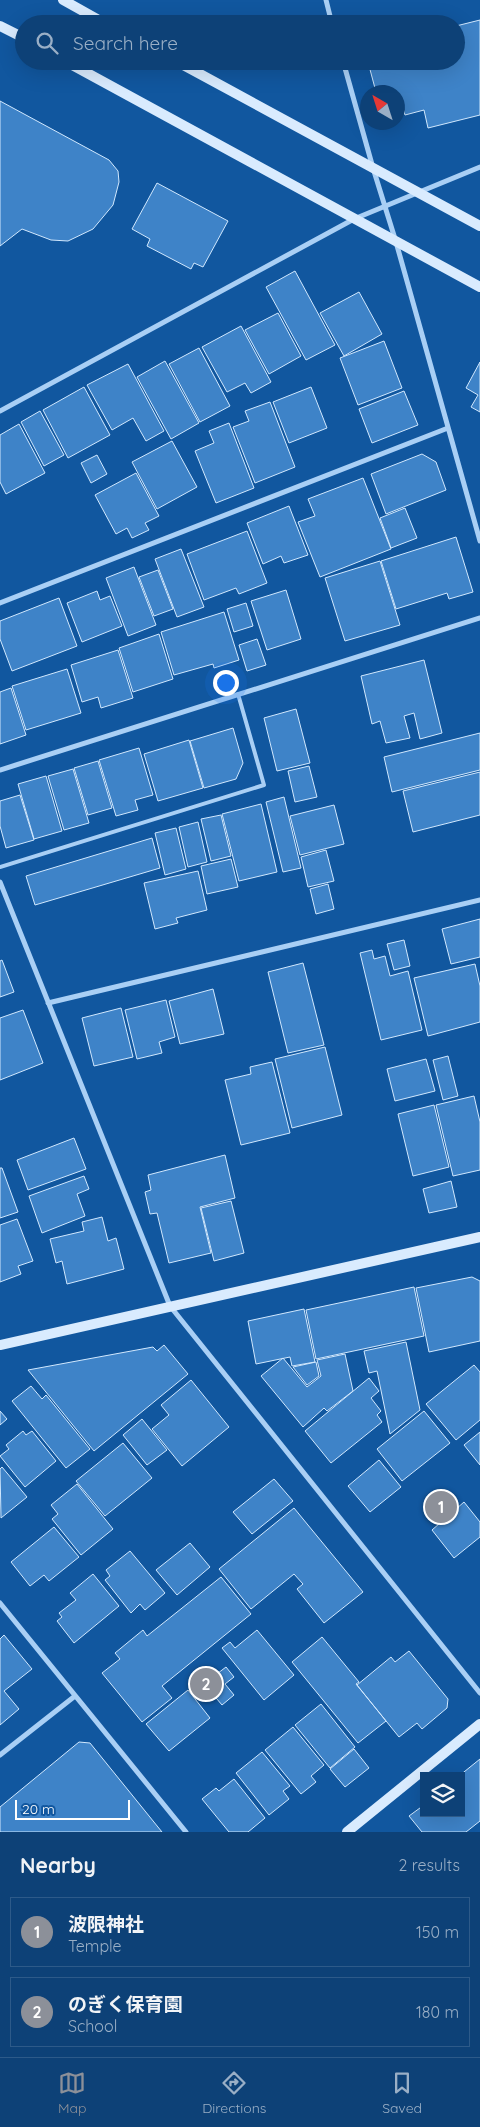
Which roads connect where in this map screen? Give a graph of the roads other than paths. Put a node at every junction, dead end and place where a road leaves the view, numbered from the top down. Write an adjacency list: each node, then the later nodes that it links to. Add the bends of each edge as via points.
1 (63, 0): 3 (street)
2 (326, 0): 4 (street)
3 (90, 15)
4 (330, 15)
5 (0, 26): 6 (street)
6 (15, 34)
7 (82, 70): 14 (street)
8 (193, 70): 11 (street)
9 (346, 70): 11 (street)
10 (480, 167): 12 (street)
11 (373, 168): 12 (street); 13 (street)
12 (418, 193): 13 (street); 15 (street)
13 (385, 206): 14 (street); 16 (street)
14 (354, 219): 16 (street); 18 (street)
15 (480, 226)
16 (396, 242): 17 (street); 19 (street)
17 (480, 288)
18 (0, 411)
19 (448, 428): 20 (street); 21 (street)
20 (480, 541)
21 (0, 603)
22 (480, 618): 23 (street)
23 (238, 694): 24 (street); 25 (lane, via 264,785)
24 (0, 770)
25 (0, 867)
26 (0, 882): 28 (street)
27 (480, 900): 28 (street)
28 (48, 1002): 30 (street)
29 (478, 1240): 30 (street)
30 (170, 1306): 31 (street); 33 (street)
31 (0, 1345)
32 (0, 1604): 34 (street)
33 (480, 1693)
34 (75, 1696): 36 (street); 37 (street)
35 (480, 1724): 38 (street)
36 (0, 1755)
37 (186, 1832)
38 (346, 1832)

